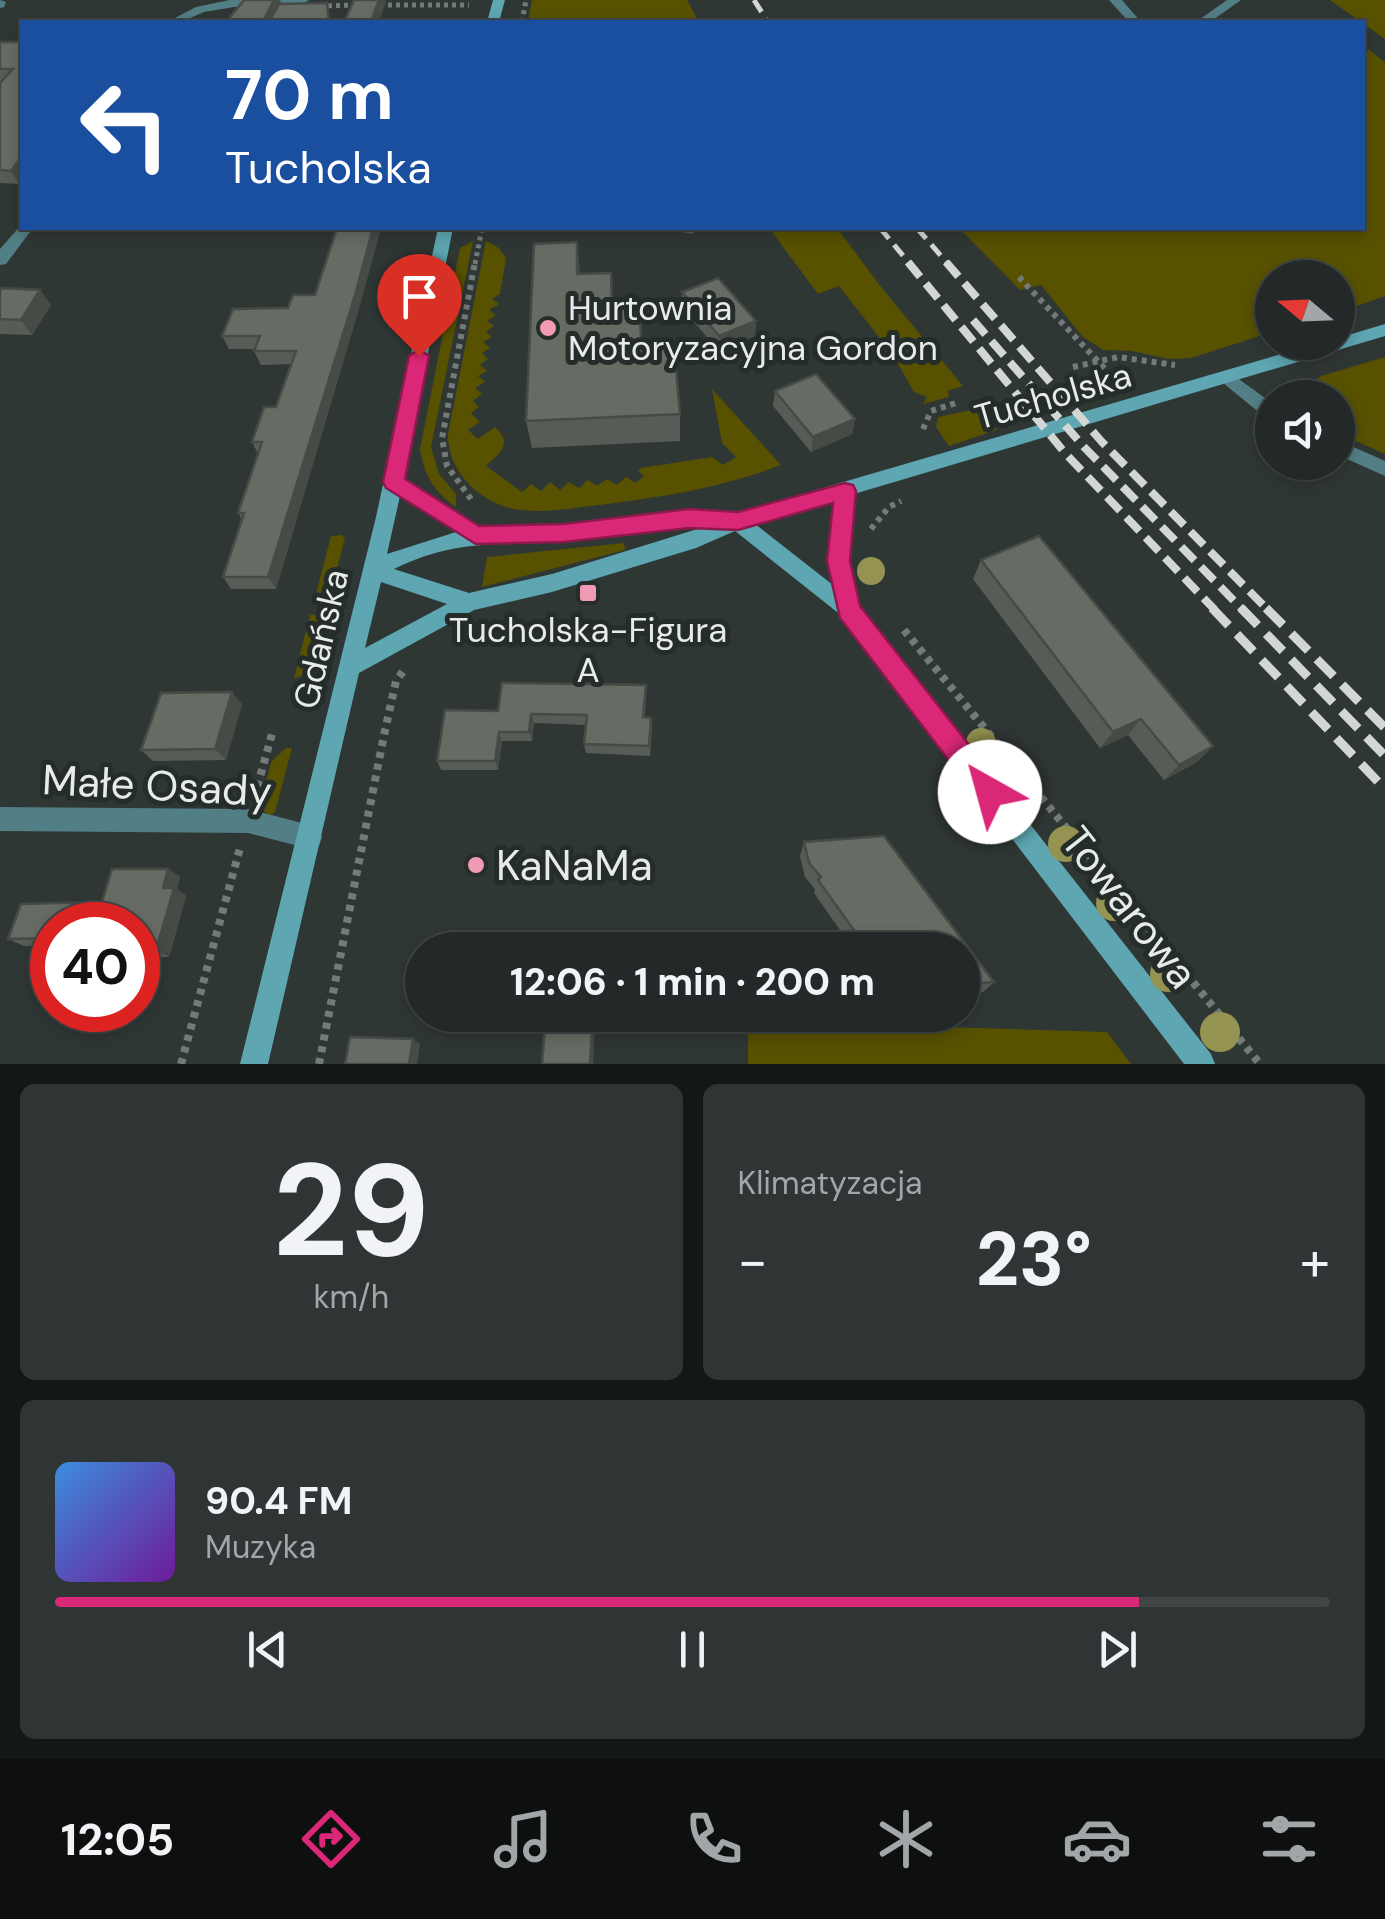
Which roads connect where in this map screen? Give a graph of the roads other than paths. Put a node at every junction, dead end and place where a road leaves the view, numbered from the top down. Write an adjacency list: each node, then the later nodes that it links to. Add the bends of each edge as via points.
1 (303, 0): 4 (street, via 222,1 189,9)
2 (1115, 0): 5 (street)
3 (1234, 0): 6 (street)
4 (175, 20)
5 (1133, 20)
6 (1205, 20)
7 (23, 230): 9 (street)
8 (444, 230): 15 (main road, Gdańska)
9 (0, 260)
10 (1385, 330): 11 (main road, Tucholska)
11 (1228, 378): 12 (street); 16 (main road, Tucholska)
12 (1255, 399)
13 (1355, 455): 14 (street)
14 (1385, 468)
15 (394, 482): 18 (main road); 19 (main road, Gdańska)
16 (845, 491): 17 (main road, Tucholska); 21 (main road, Towarowa, via 838,561)
17 (738, 521): 18 (main road, Tucholska, via 689,518 564,533); 20 (main road, Tucholska, via 696,540); 21 (main road, Towarowa)
18 (476, 535): 19 (main road, Tucholska)
19 (372, 571): 20 (main road); 22 (main road, Gdańska)
20 (469, 602): 22 (main road, Tucholska)
21 (848, 610): 26 (main road, Towarowa)
22 (350, 667): 24 (main road, Gdańska)
23 (0, 819): 24 (street, Małe Osady, via 248,821)
24 (310, 837): 25 (main road, Gdańska)
25 (254, 1064)
26 (1201, 1064)

